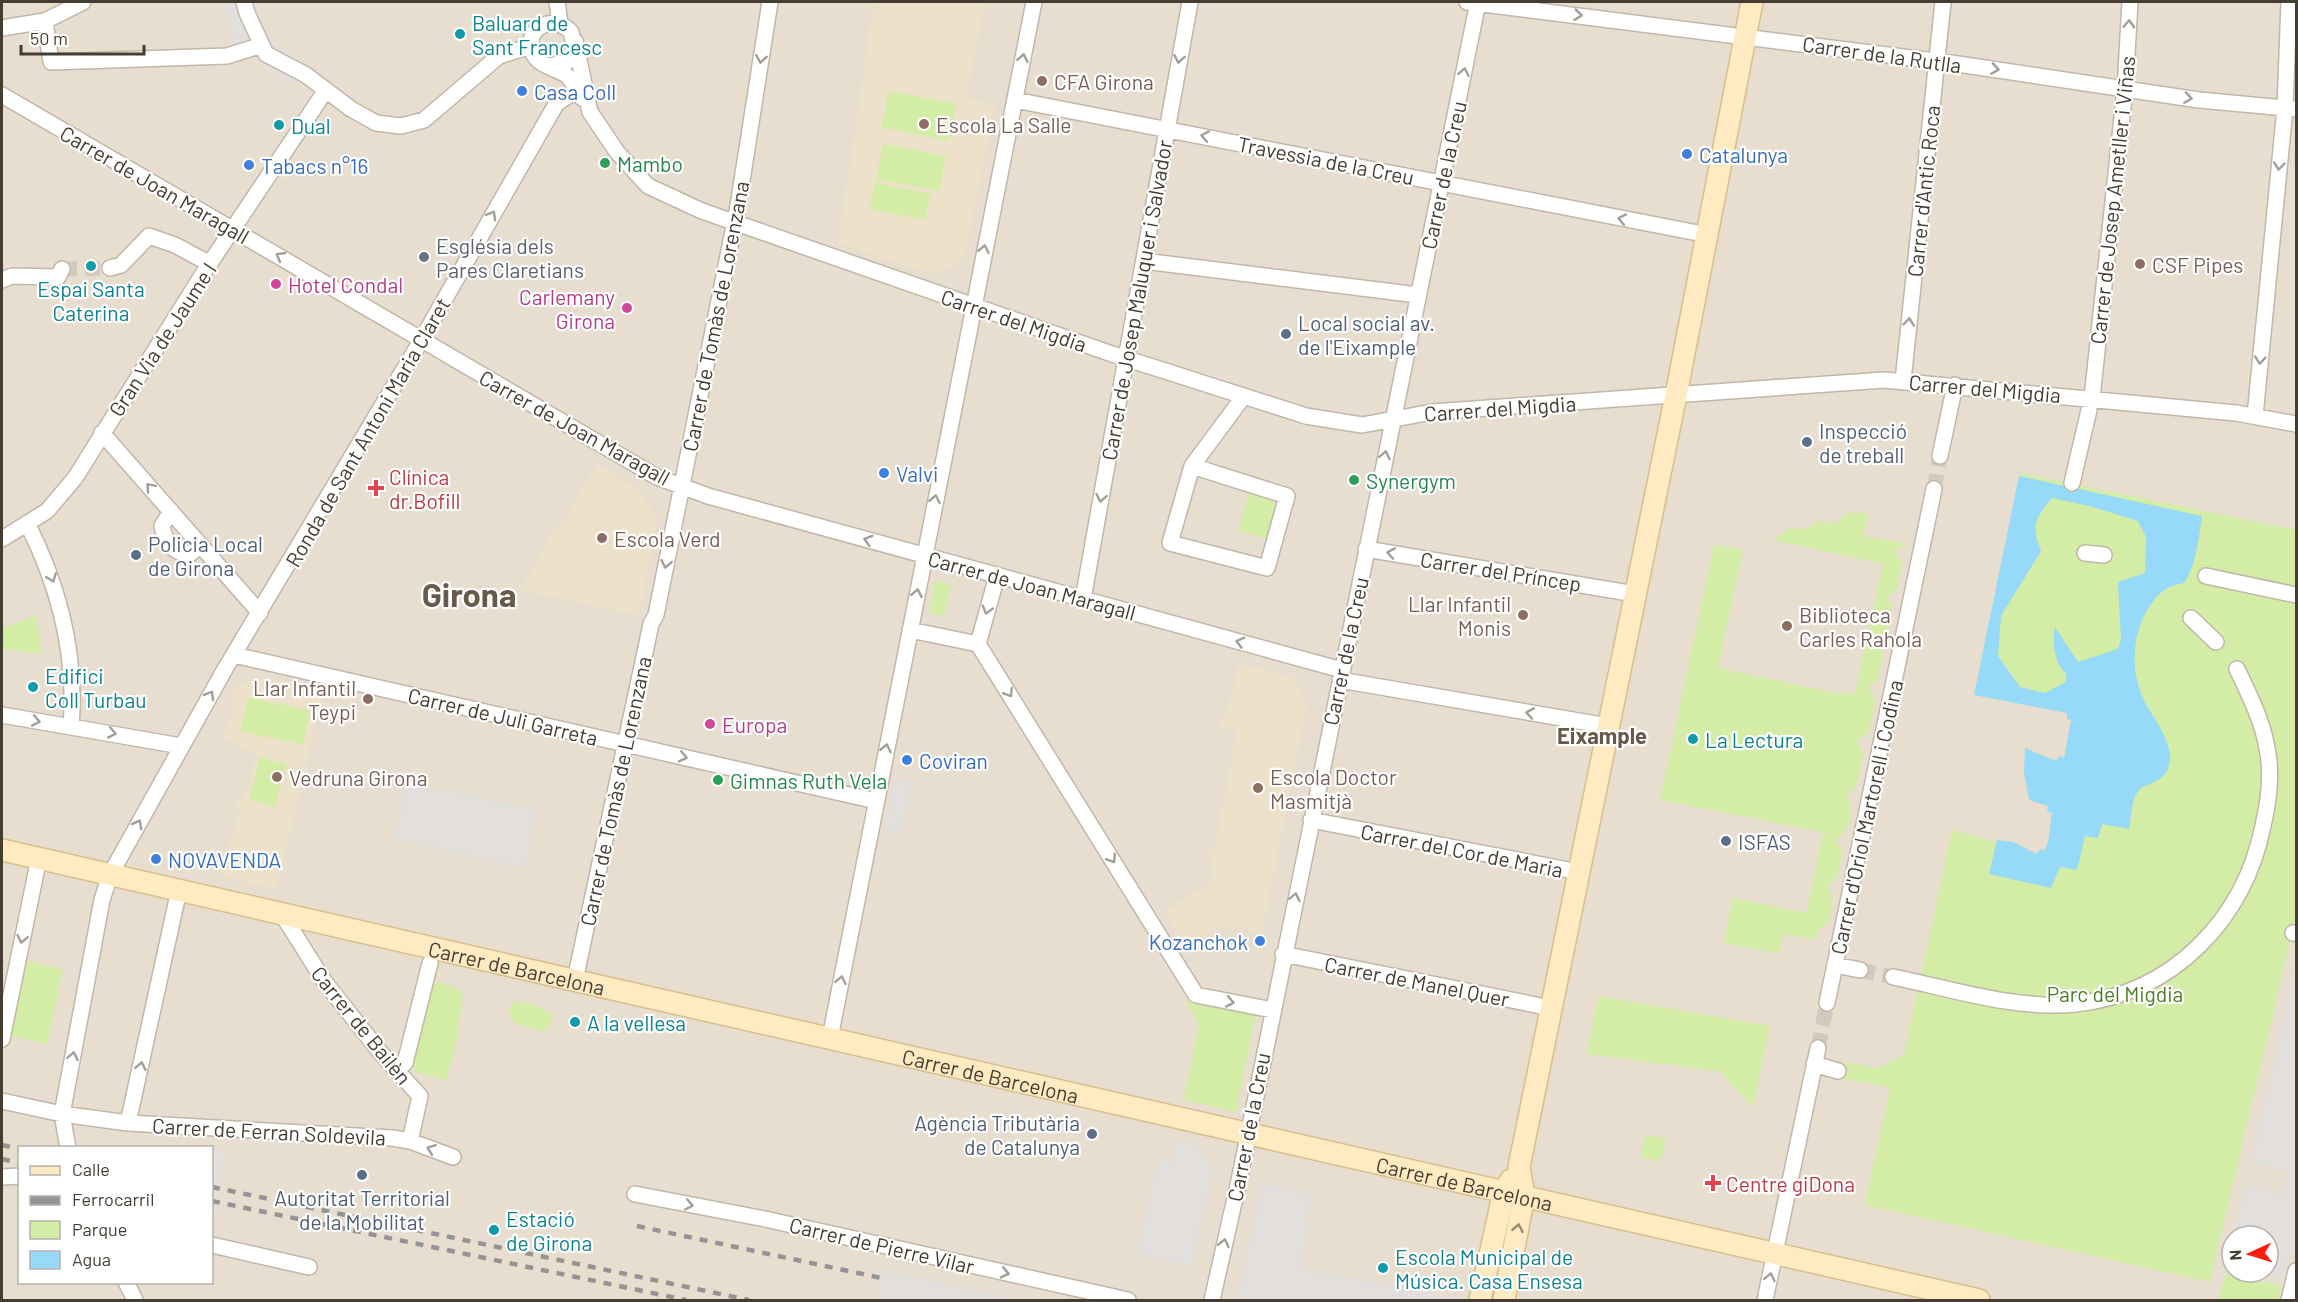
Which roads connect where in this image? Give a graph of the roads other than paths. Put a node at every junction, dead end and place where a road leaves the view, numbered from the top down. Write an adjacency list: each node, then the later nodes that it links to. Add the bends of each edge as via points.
1 (83, 2): 12 (street)
2 (244, 2): 17 (street)
3 (557, 2): 13 (street)
4 (770, 2): 30 (street, Carrer de Tomàs de Lorenzana, one-way to 30)
5 (1034, 2): 25 (street, one-way to 5)
6 (1190, 2): 28 (street, Carrer de Josep Maluquer i Salvador, one-way to 28)
7 (1474, 2): 15 (street, Carrer de la Rutlla, one-way to 15); 29 (street, Carrer de la Creu, one-way to 7)
8 (1752, 2): 15 (main road)
9 (1943, 2): 19 (street, Carrer d'Antic Roca)
10 (2130, 2): 21 (street, Carrer de Josep Ametller i Viñas, one-way to 10)
11 (2289, 2): 27 (street)
12 (45, 21): 14 (street); 17 (street, via 51,62 227,56)
13 (560, 23): 16 (street); 18 (street, via 541,26 533,35)
14 (2, 28)
15 (1747, 36): 19 (street, Carrer de la Rutlla); 32 (main road)
16 (575, 41): 20 (street, via 569,59); 26 (street)
17 (262, 45): 22 (street, via 266,54)
18 (531, 46): 20 (street, via 537,59); 22 (street, via 499,56 424,120 401,126 376,123)
19 (1937, 62): 21 (street, Carrer de la Rutlla, one-way to 21); 42 (street, Carrer d'Antic Roca, one-way to 19)
20 (549, 66): 23 (street, Carrer del Migdia, via 568,76)
21 (2125, 89): 27 (street, Carrer de la Rutlla, one-way to 27); 46 (street, Carrer de Josep Ametller i Viñas)
22 (326, 90): 31 (street, Gran Via de Jaume I)
23 (577, 90): 26 (street, Carrer del Migdia); 40 (street, Ronda de Sant Antoni Maria Claret, one-way to 23, via 557,103)
24 (2, 95): 31 (street, Carrer de Joan Maragall)
25 (1015, 100): 28 (street, Travessia de la Creu); 39 (street, one-way to 25)
26 (588, 106): 30 (street, Carrer del Migdia, via 617,152 648,186)
27 (2290, 108): 47 (street, one-way to 47)
28 (1167, 129): 29 (street, Travessia de la Creu, one-way to 28); 33 (street, Carrer de Josep Maluquer i Salvador)
29 (1441, 183): 32 (street, Travessia de la Creu, one-way to 29); 38 (street, Carrer de la Creu)
30 (734, 224): 39 (street, Carrer del Migdia); 54 (street, Carrer de Tomàs de Lorenzana)
31 (234, 229): 34 (street, Gran Via de Jaume I); 40 (street, Carrer de Joan Maragall, one-way to 31)
32 (1708, 235): 44 (main road)
33 (1144, 261): 38 (street); 41 (street, Carrer de Josep Maluquer i Salvador)
34 (210, 264): 35 (street, via 149,236 121,265); 50 (street, Gran Via de Jaume I)
35 (110, 268)
36 (62, 269): 37 (street, via 58,277 12,276)
37 (2, 280)
38 (1418, 295): 48 (street, Carrer de la Creu)
39 (973, 306): 41 (street, Carrer del Migdia); 63 (street, one-way to 39)
40 (422, 339): 54 (street, Carrer de Joan Maragall, via 631,462); 69 (street, Ronda de Sant Antoni Maria Claret)
41 (1126, 358): 45 (street, Carrer del Migdia); 68 (street, Carrer de Josep Maluquer i Salvador, one-way to 68)
42 (1903, 381): 43 (street, Carrer del Migdia); 44 (street, Carrer del Migdia)
43 (1955, 385): 46 (street, Carrer del Migdia); 51 (street)
44 (1676, 395): 48 (street, Carrer del Migdia); 66 (main road)
45 (1244, 396): 48 (street, Carrer del Migdia, via 1306,417 1335,422 1362,425); 52 (street)
46 (2091, 404): 47 (street, Carrer del Migdia); 53 (street, Carrer de Josep Ametller i Viñas)
47 (2255, 416): 49 (street, Carrer del Migdia)
48 (1393, 418): 60 (street, Carrer de la Creu, one-way to 48)
49 (2296, 424)
50 (102, 433): 56 (street, one-way to 50); 57 (street, Gran Via de Jaume I, via 75,478 47,511)
51 (1940, 456)
52 (1193, 467): 52 (street, via 1170,543 1267,568 1287,496)
53 (2072, 483)
54 (681, 486): 63 (street, Carrer de Joan Maragall, one-way to 54); 80 (street, Carrer de Tomàs de Lorenzana, one-way to 80)
55 (1934, 489): 92 (street, Carrer d'Oriol Martorell i Codina)
56 (171, 511): 59 (street); 59 (street, via 162,526 164,538 180,554 190,554)
57 (28, 525): 58 (street, Gran Via de Jaume I); 79 (street, one-way to 79, via 62,607 71,667)
58 (2, 539)
59 (201, 545): 69 (street)
60 (1366, 549): 66 (street, Carrer del Príncep, one-way to 60); 76 (street, Carrer de la Creu)
61 (2085, 552): 62 (street)
62 (2104, 555)
63 (924, 556): 64 (street, Carrer de Joan Maragall); 71 (street, one-way to 63)
64 (997, 576): 68 (street, Carrer de Joan Maragall); 73 (street, one-way to 73)
65 (2206, 576): 67 (street)
66 (1635, 594): 78 (main road)
67 (2296, 595)
68 (1083, 599): 76 (street, Carrer de Joan Maragall, one-way to 68)
69 (260, 613): 74 (street, Ronda de Sant Antoni Maria Claret)
70 (2191, 618): 72 (street)
71 (910, 630): 73 (street); 82 (street, one-way to 71)
72 (2216, 642)
73 (978, 644): 98 (street, one-way to 98, via 1196,995)
74 (234, 655): 80 (street, Carrer de Juli Garreta); 81 (street, Ronda de Sant Antoni Maria Claret, one-way to 74)
75 (2236, 669): 94 (street, via 2257,710 2269,755 2267,810 2253,867 2241,892 2192,954 2149,982 2079,1004 2019,1003)
76 (1341, 675): 78 (street, Carrer de Joan Maragall, one-way to 76); 83 (street, Carrer de la Creu)
77 (2, 714): 79 (street, one-way to 79)
78 (1608, 726): 86 (main road)
79 (71, 727): 81 (street, one-way to 81)
80 (626, 744): 82 (street, Carrer de Juli Garreta, one-way to 82); 95 (street, Carrer de Tomàs de Lorenzana)
81 (181, 746): 87 (street, Ronda de Sant Antoni Maria Claret, one-way to 81)
82 (876, 801): 99 (street, one-way to 82)
83 (1311, 820): 86 (street, Carrer del Cor de Maria); 90 (street, Carrer de la Creu, one-way to 83)
84 (2, 850): 85 (main road, Carrer de Barcelona)
85 (39, 858): 87 (main road, Carrer de Barcelona); 100 (street, one-way to 100)
86 (1578, 872): 97 (main road)
87 (110, 875): 88 (main road, Carrer de Barcelona); 106 (street, Ronda de Sant Antoni Maria Claret, one-way to 87)
88 (179, 890): 89 (main road, Carrer de Barcelona); 107 (street, one-way to 88)
89 (282, 914): 95 (main road, Carrer de Barcelona); 109 (street, Carrer de Bailèn, via 319,974 420,1096)
90 (1284, 954): 97 (street, Carrer de Manel Quer); 98 (street, Carrer de la Creu)
91 (430, 963): 102 (street)
92 (1835, 965): 93 (street); 96 (street, Carrer d'Oriol Martorell i Codina)
93 (1860, 970)
94 (1893, 977)
95 (575, 980): 99 (main road, Carrer de Barcelona)
96 (1827, 1003)
97 (1551, 1008): 114 (main road)
98 (1272, 1010): 108 (street, Carrer de la Creu)
99 (830, 1038): 108 (main road, Carrer de Barcelona)
100 (2, 1039)
101 (1818, 1048): 103 (street)
102 (405, 1063)
103 (1815, 1064): 104 (street); 117 (street)
104 (1838, 1071)
105 (2, 1101): 106 (street, Carrer de Ferran Soldevila)
106 (62, 1114): 107 (street, Carrer de Ferran Soldevila); 110 (street)
107 (128, 1123): 109 (street, Carrer de Ferran Soldevila)
108 (1247, 1134): 114 (main road, Carrer de Barcelona); 124 (street, Carrer de la Creu, one-way to 108)
109 (410, 1141): 111 (street, Carrer de Ferran Soldevila, one-way to 109)
110 (68, 1146)
111 (453, 1157)
112 (18, 1176): 113 (street)
113 (2, 1177)
114 (1514, 1193): 117 (main road, Carrer de Barcelona); 125 (main road); 126 (main road, one-way to 114)
115 (635, 1194): 123 (street, Carrer de Pierre Vilar, one-way to 123)
116 (213, 1245): 118 (street)
117 (1775, 1254): 121 (main road, Carrer de Barcelona); 127 (street, one-way to 117)
118 (309, 1268)
119 (2296, 1271): 129 (street)
120 (127, 1284): 122 (street)
121 (1954, 1298): 128 (main road, Carrer de Barcelona)
122 (135, 1300)
123 (1128, 1300)
124 (1212, 1300)
125 (1480, 1300)
126 (1504, 1300)
127 (1765, 1300)
128 (1979, 1300)
129 (2289, 1300)

